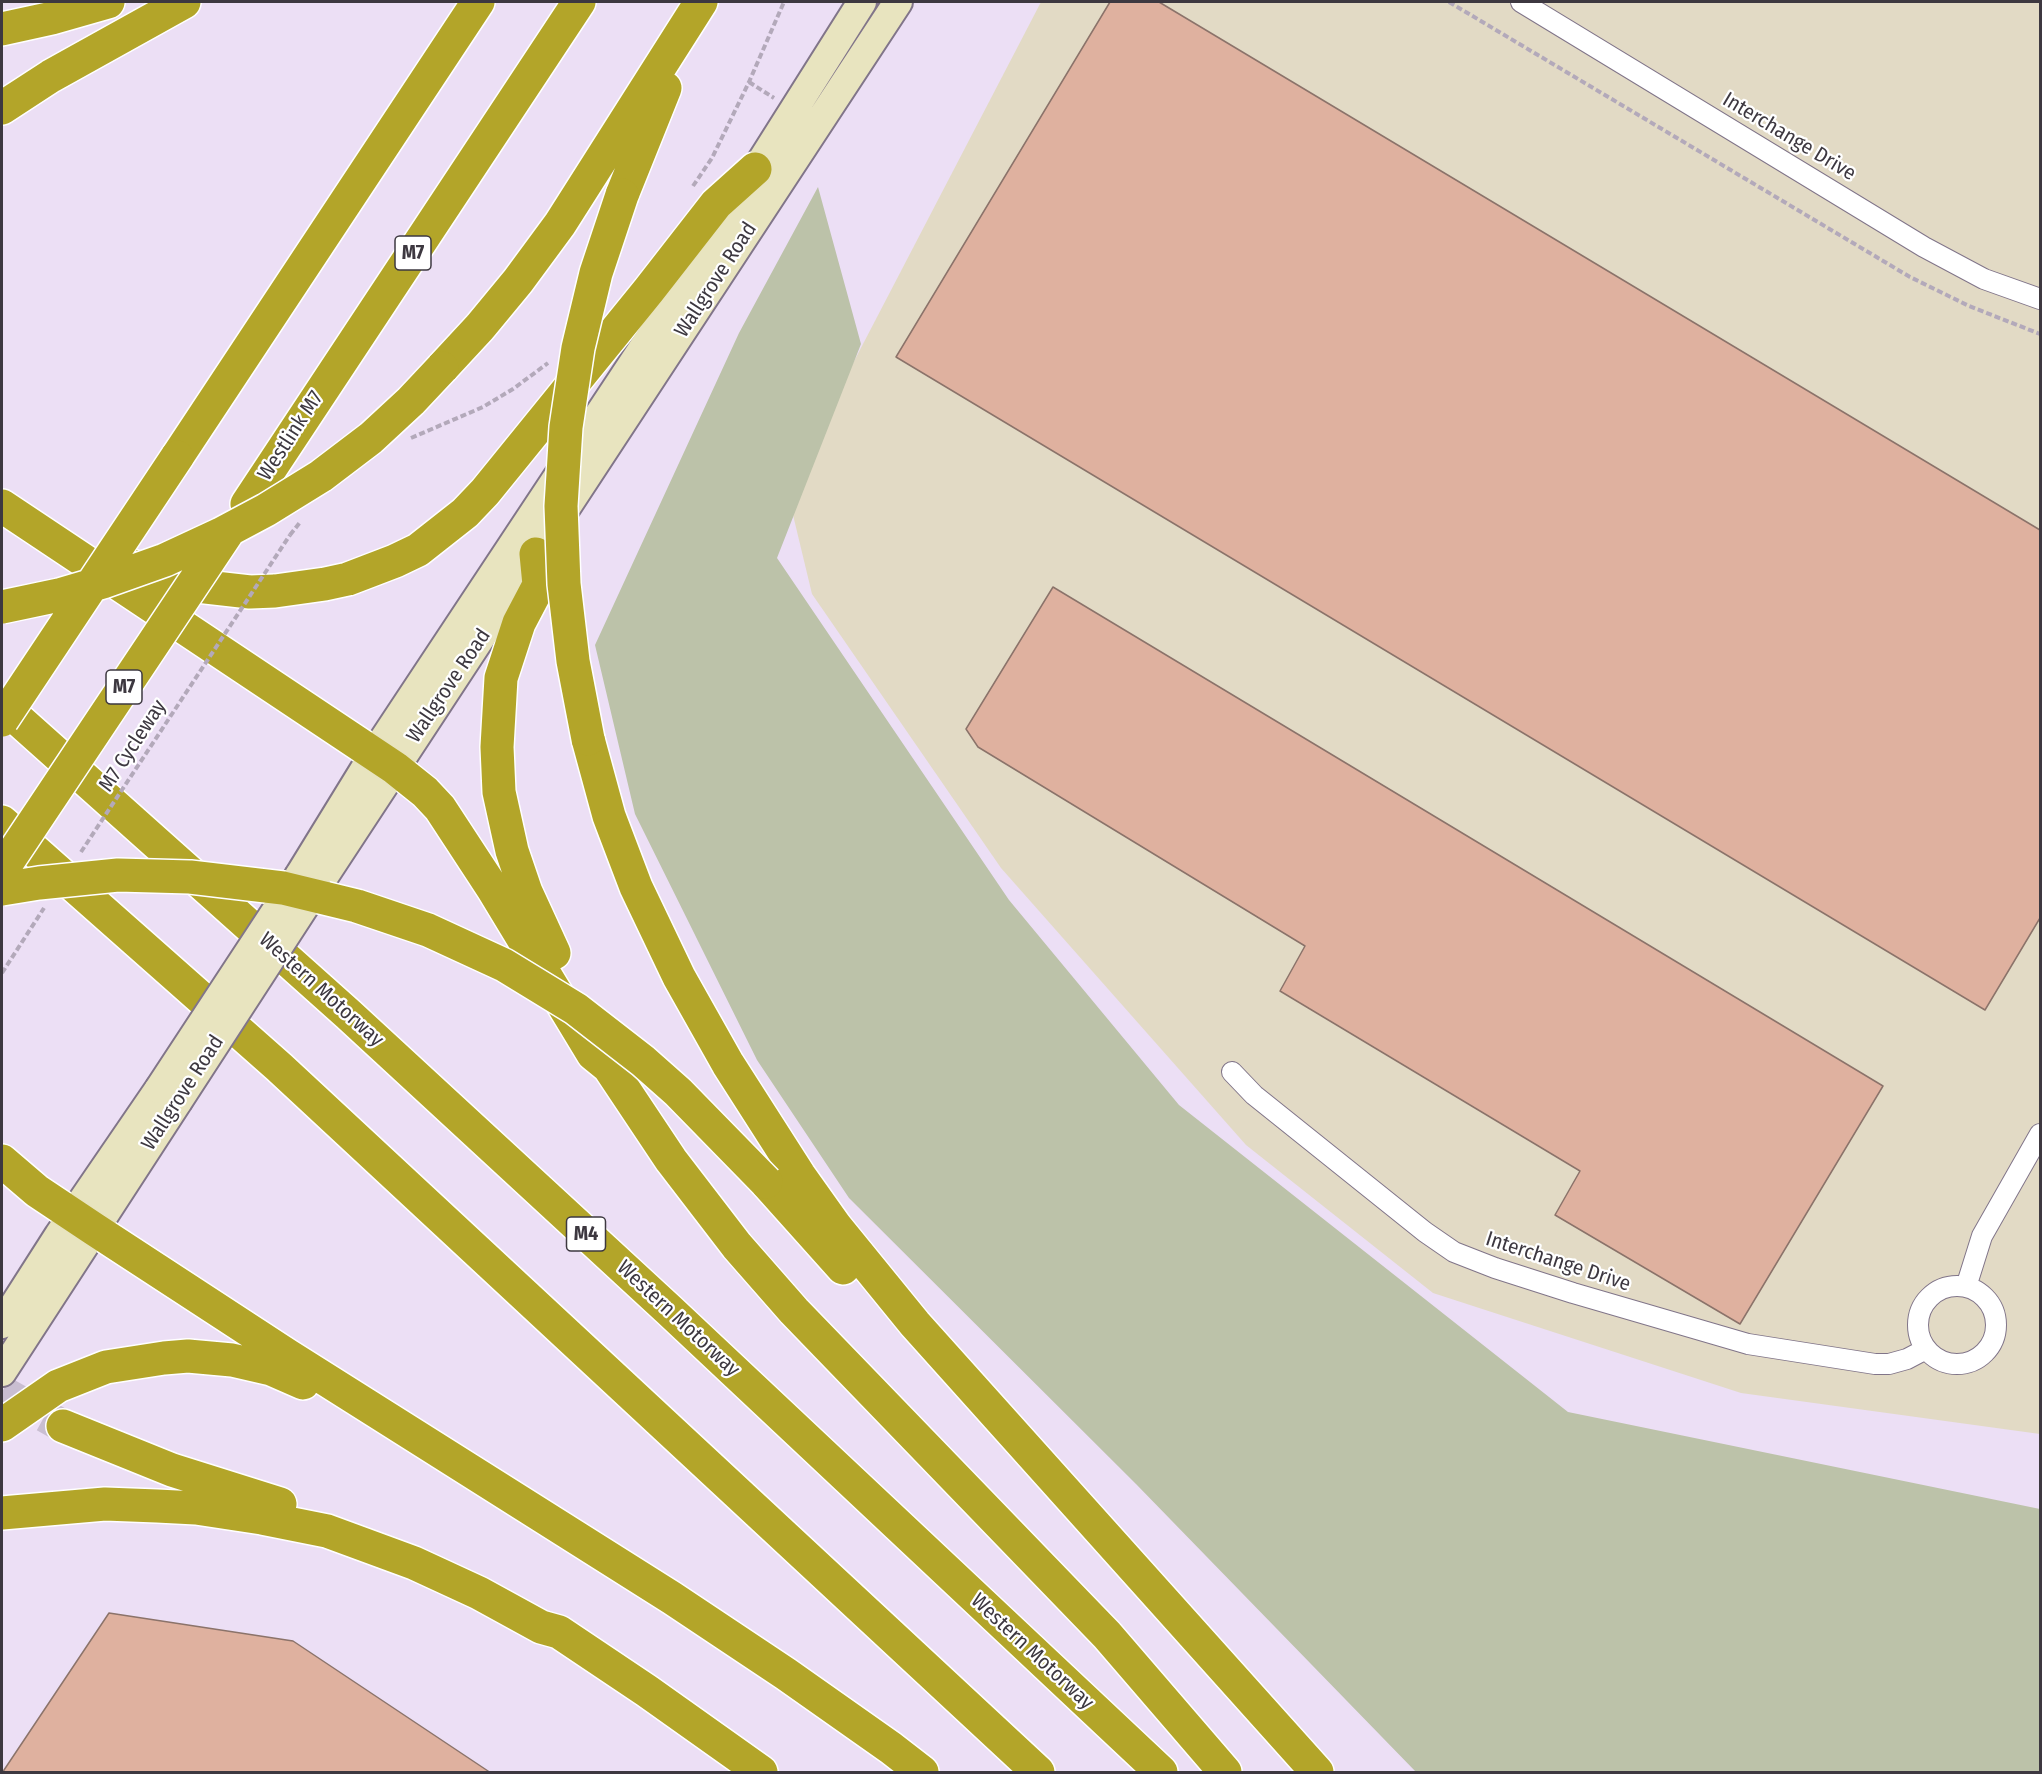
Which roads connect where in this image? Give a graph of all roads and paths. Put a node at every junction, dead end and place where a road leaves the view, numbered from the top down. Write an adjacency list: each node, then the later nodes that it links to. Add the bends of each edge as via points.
1 (108, 2): 10 (highway)
2 (184, 2): 11 (highway)
3 (478, 2): 21 (highway, bridge)
4 (579, 2): 25 (highway, Westlink M7 / M7, bridge)
5 (702, 2): 19 (highway, bridge, via 560,224 518,280 442,368 371,438 321,476 266,510 165,560 59,595); 49 (highway, bridge, via 641,144 596,273 578,348 566,427 561,506 564,585 588,739 609,816 636,887 680,977 728,1064 830,1219 915,1324)
6 (862, 2): 12 (main road, Wallgrove Road)
7 (898, 2): 17 (main road, Wallgrove Road)
8 (1449, 2): 14 (path, via 1910,277)
9 (1521, 2): 13 (street, Interchange Drive, via 1924,247 1984,279)
10 (2, 29)
11 (2, 108)
12 (755, 169): 18 (highway, via 716,204 485,492 418,550 348,579 267,592 197,586 162,578 116,560); 22 (main road, Wallgrove Road)
13 (2040, 299)
14 (2040, 334)
15 (2, 506): 18 (highway)
16 (290, 535): 24 (path, M7 Cycleway, bridge)
17 (536, 554): 22 (main road, Wallgrove Road); 29 (highway, via 538,585 519,623 501,678 499,792 525,892 566,977 609,1050)
18 (77, 557): 22 (highway)
19 (2, 608)
20 (2, 705): 46 (highway, Western Motorway / M4, via 374,1038)
21 (2, 720)
22 (385, 761): 29 (highway, via 440,808 593,1054); 33 (main road, Wallgrove Road, bridge)
23 (2, 822): 45 (highway, via 279,1067)
24 (80, 853)
25 (2, 870)
26 (2, 889): 48 (highway, bridge, via 118,875 190,877 283,888 357,906 428,930 504,965 576,1009 644,1060 766,1182)
27 (47, 903): 28 (path, bridge)
28 (2, 973)
29 (609, 1067): 47 (highway, via 671,1160 761,1275 1107,1635)
30 (1232, 1072): 36 (street, Interchange Drive, via 1254,1095 1454,1252 1573,1293 1748,1344 1875,1364 1907,1359)
31 (2040, 1134): 34 (street, via 1982,1236)
32 (2, 1161): 33 (highway)
33 (83, 1222): 35 (main road, Wallgrove Road); 37 (main road, Wallgrove Road); 38 (highway)
34 (1966, 1287): 36 (street, via 1955,1286 1935,1293 1921,1309 1918,1329); 36 (street, via 1985,1297 1995,1316 1995,1337 1990,1347 1975,1361 1954,1365)
35 (2, 1324)
36 (1926, 1349)
37 (2, 1372)
38 (331, 1382): 39 (highway, via 304,1384 271,1368 232,1360 164,1358 106,1367 58,1386); 44 (highway, via 672,1598 786,1674)
39 (2, 1425)
40 (63, 1426): 42 (highway, via 172,1470 413,1549 525,1604 549,1618)
41 (2, 1513): 42 (highway, via 105,1504 196,1508 262,1518 327,1532 414,1563 541,1627)
42 (559, 1632): 43 (highway)
43 (762, 1773)
44 (922, 1773)
45 (1038, 1773)
46 (1161, 1773)
47 (1225, 1773)
48 (1290, 1773)
49 (1317, 1773)

